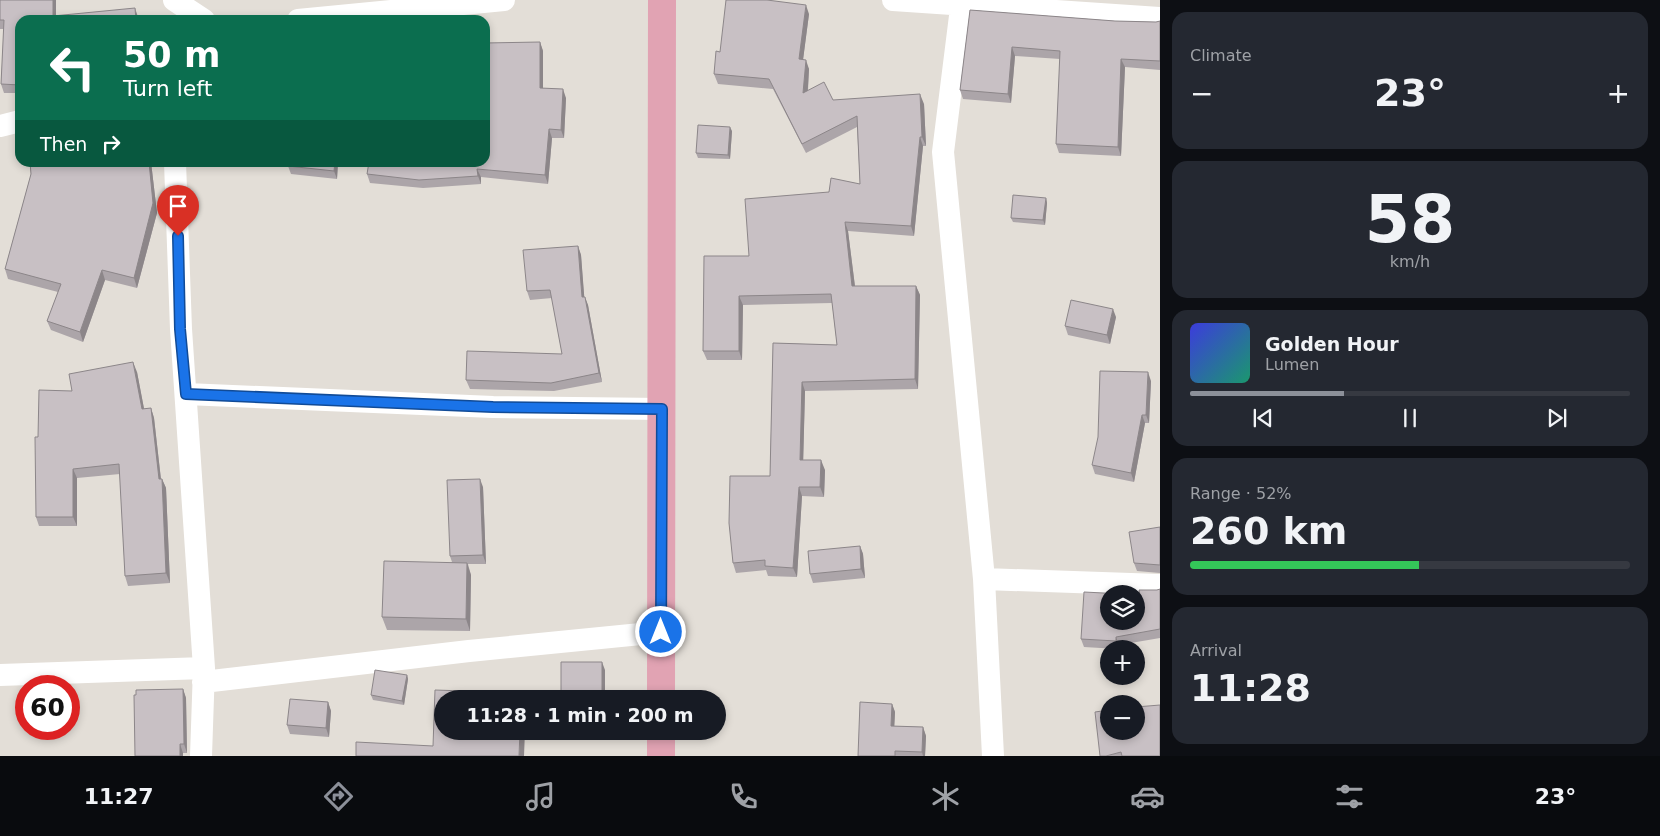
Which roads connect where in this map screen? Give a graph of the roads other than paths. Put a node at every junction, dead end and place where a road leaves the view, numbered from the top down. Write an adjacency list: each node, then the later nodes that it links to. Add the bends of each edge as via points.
1 (174, 0): 7 (street); 8 (street)
2 (504, 0): 6 (street)
3 (662, 0): 15 (main road)
4 (893, 0): 5 (street)
5 (962, 2): 10 (street); 16 (street, via 943,152)
6 (346, 8): 9 (street)
7 (174, 15)
8 (196, 15)
9 (318, 15)
10 (1160, 18)
11 (15, 122): 12 (street)
12 (0, 126)
13 (175, 167): 14 (street, via 180,329)
14 (186, 394): 15 (street, via 493,407); 20 (street)
15 (662, 409): 18 (main road)
16 (984, 579): 17 (street); 25 (street)
17 (1160, 586)
18 (661, 632): 20 (street); 21 (main road)
19 (0, 675): 20 (street)
20 (204, 675): 23 (street)
21 (661, 690)
22 (661, 740): 24 (main road)
23 (201, 756)
24 (661, 756)
25 (993, 756)

